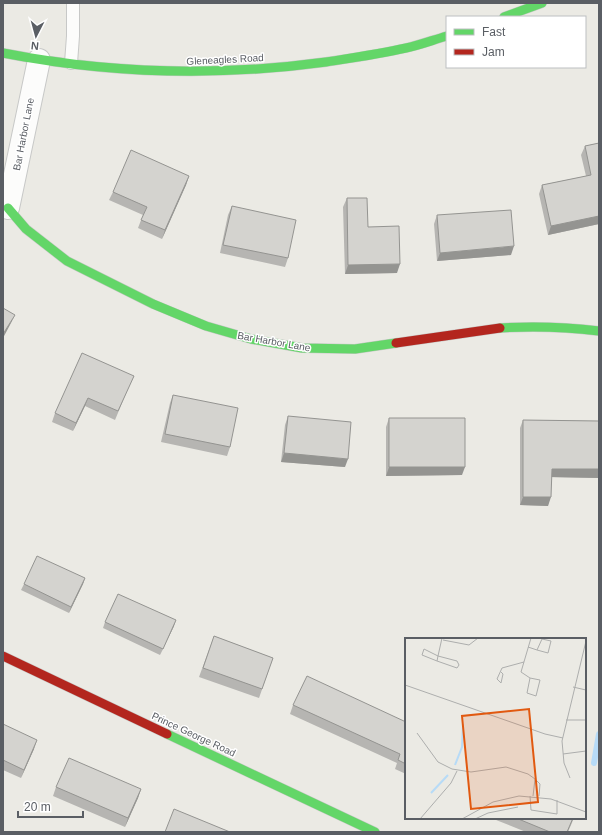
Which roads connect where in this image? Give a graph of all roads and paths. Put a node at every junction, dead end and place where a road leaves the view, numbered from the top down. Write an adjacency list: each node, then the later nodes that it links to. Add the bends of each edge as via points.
1 (73, 3): 7 (lane)
2 (542, 3): 3 (street)
3 (507, 16)
4 (446, 36): 7 (street, Gleneagles Road, via 406,48 345,59 235,71 143,71)
5 (3, 53): 6 (street, Gleneagles Road)
6 (38, 60): 7 (street, Gleneagles Road); 8 (street, Bar Harbor Lane)
7 (71, 63)
8 (6, 205): 9 (street, Bar Harbor Lane, via 26,229 67,261 153,304 206,326 252,339 302,348 354,349 501,328 573,328)
9 (599, 331)
10 (3, 656): 11 (street, Prince George Road)
11 (375, 832)

